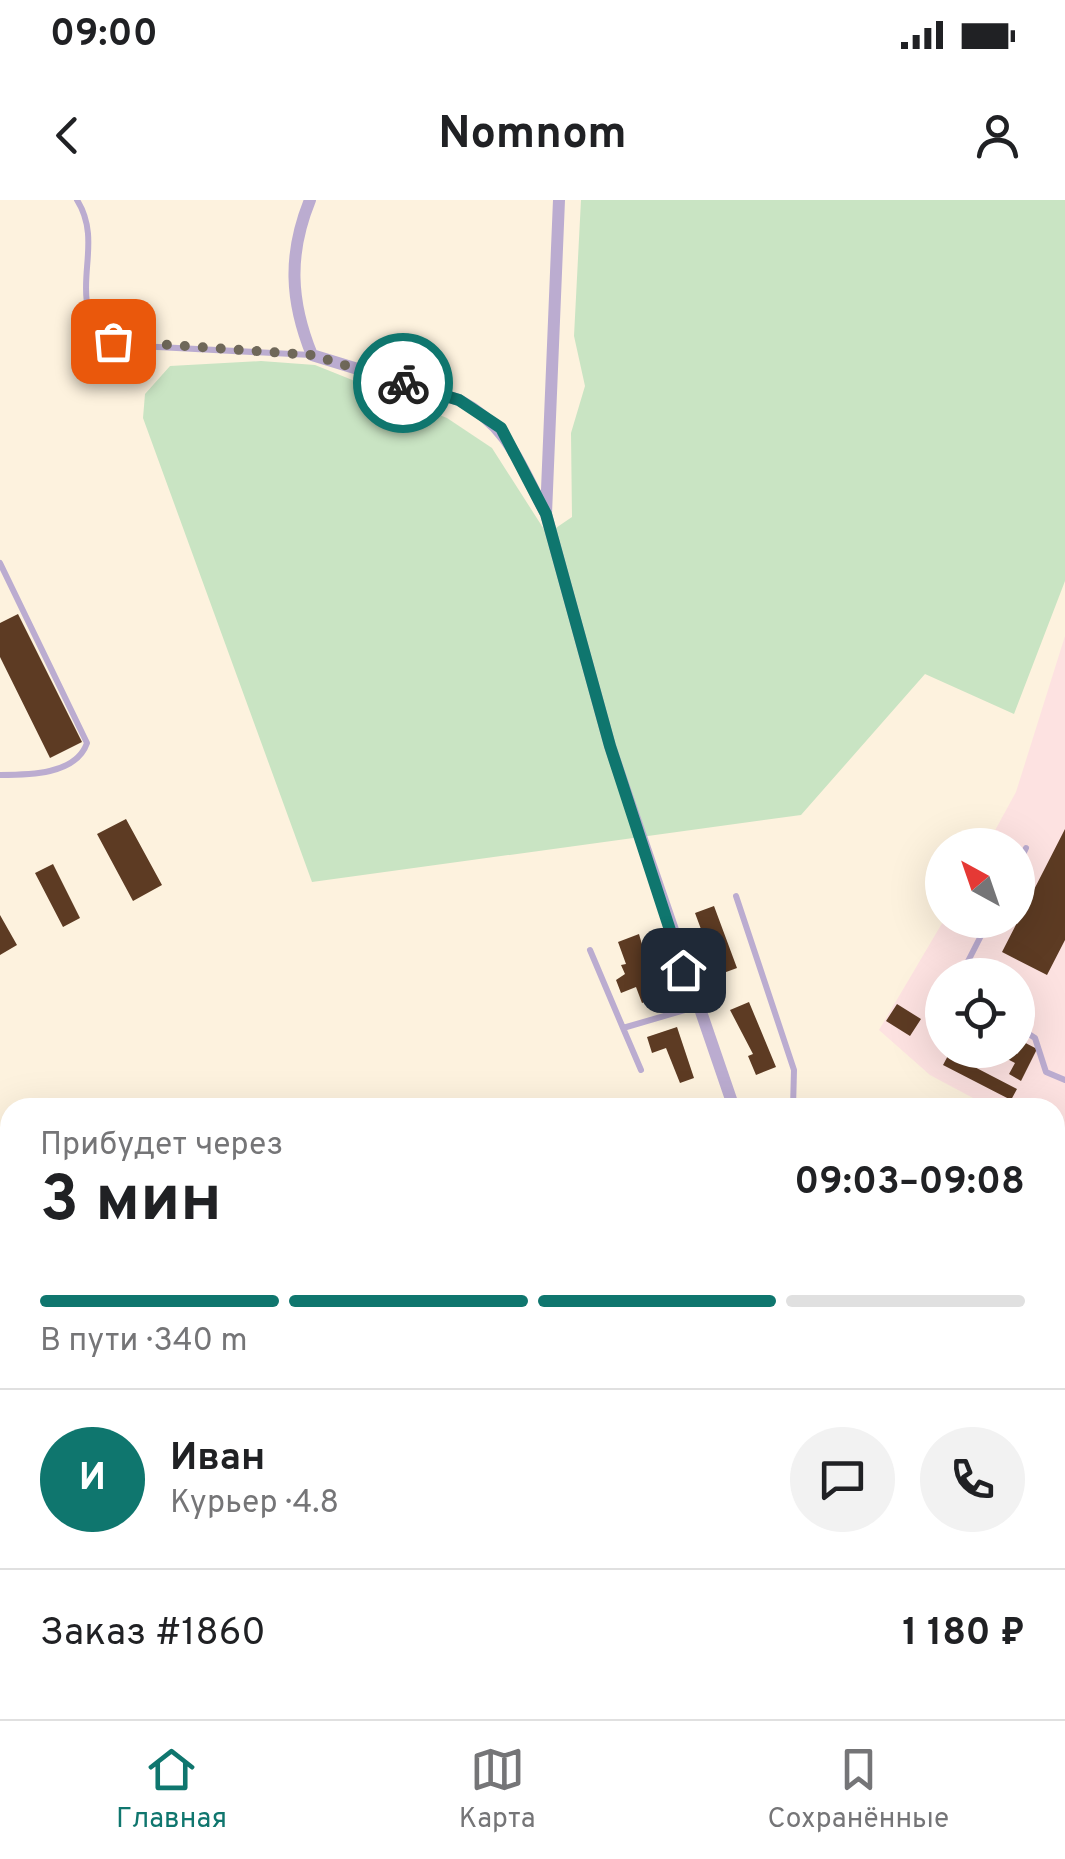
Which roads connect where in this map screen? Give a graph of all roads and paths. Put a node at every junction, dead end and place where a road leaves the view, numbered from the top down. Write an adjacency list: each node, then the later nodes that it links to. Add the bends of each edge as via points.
1 (77, 200): 4 (lane, via 90,250 84,307 102,336 139,346)
2 (310, 200): 4 (street, via 293,271 296,314)
3 (559, 200): 5 (street)
4 (312, 355): 5 (street, via 482,412 501,428)
5 (546, 514): 10 (street, via 610,746)
6 (0, 564): 7 (lane, via 87,744 71,763 46,772)
7 (0, 775)
8 (736, 896): 16 (lane, via 794,1070)
9 (590, 950): 11 (lane)
10 (695, 1007): 11 (lane); 15 (street)
11 (623, 1028): 13 (lane)
12 (1035, 1038): 14 (lane, via 1046,1072)
13 (641, 1070)
14 (1065, 1080)
15 (730, 1098)
16 (793, 1098)

